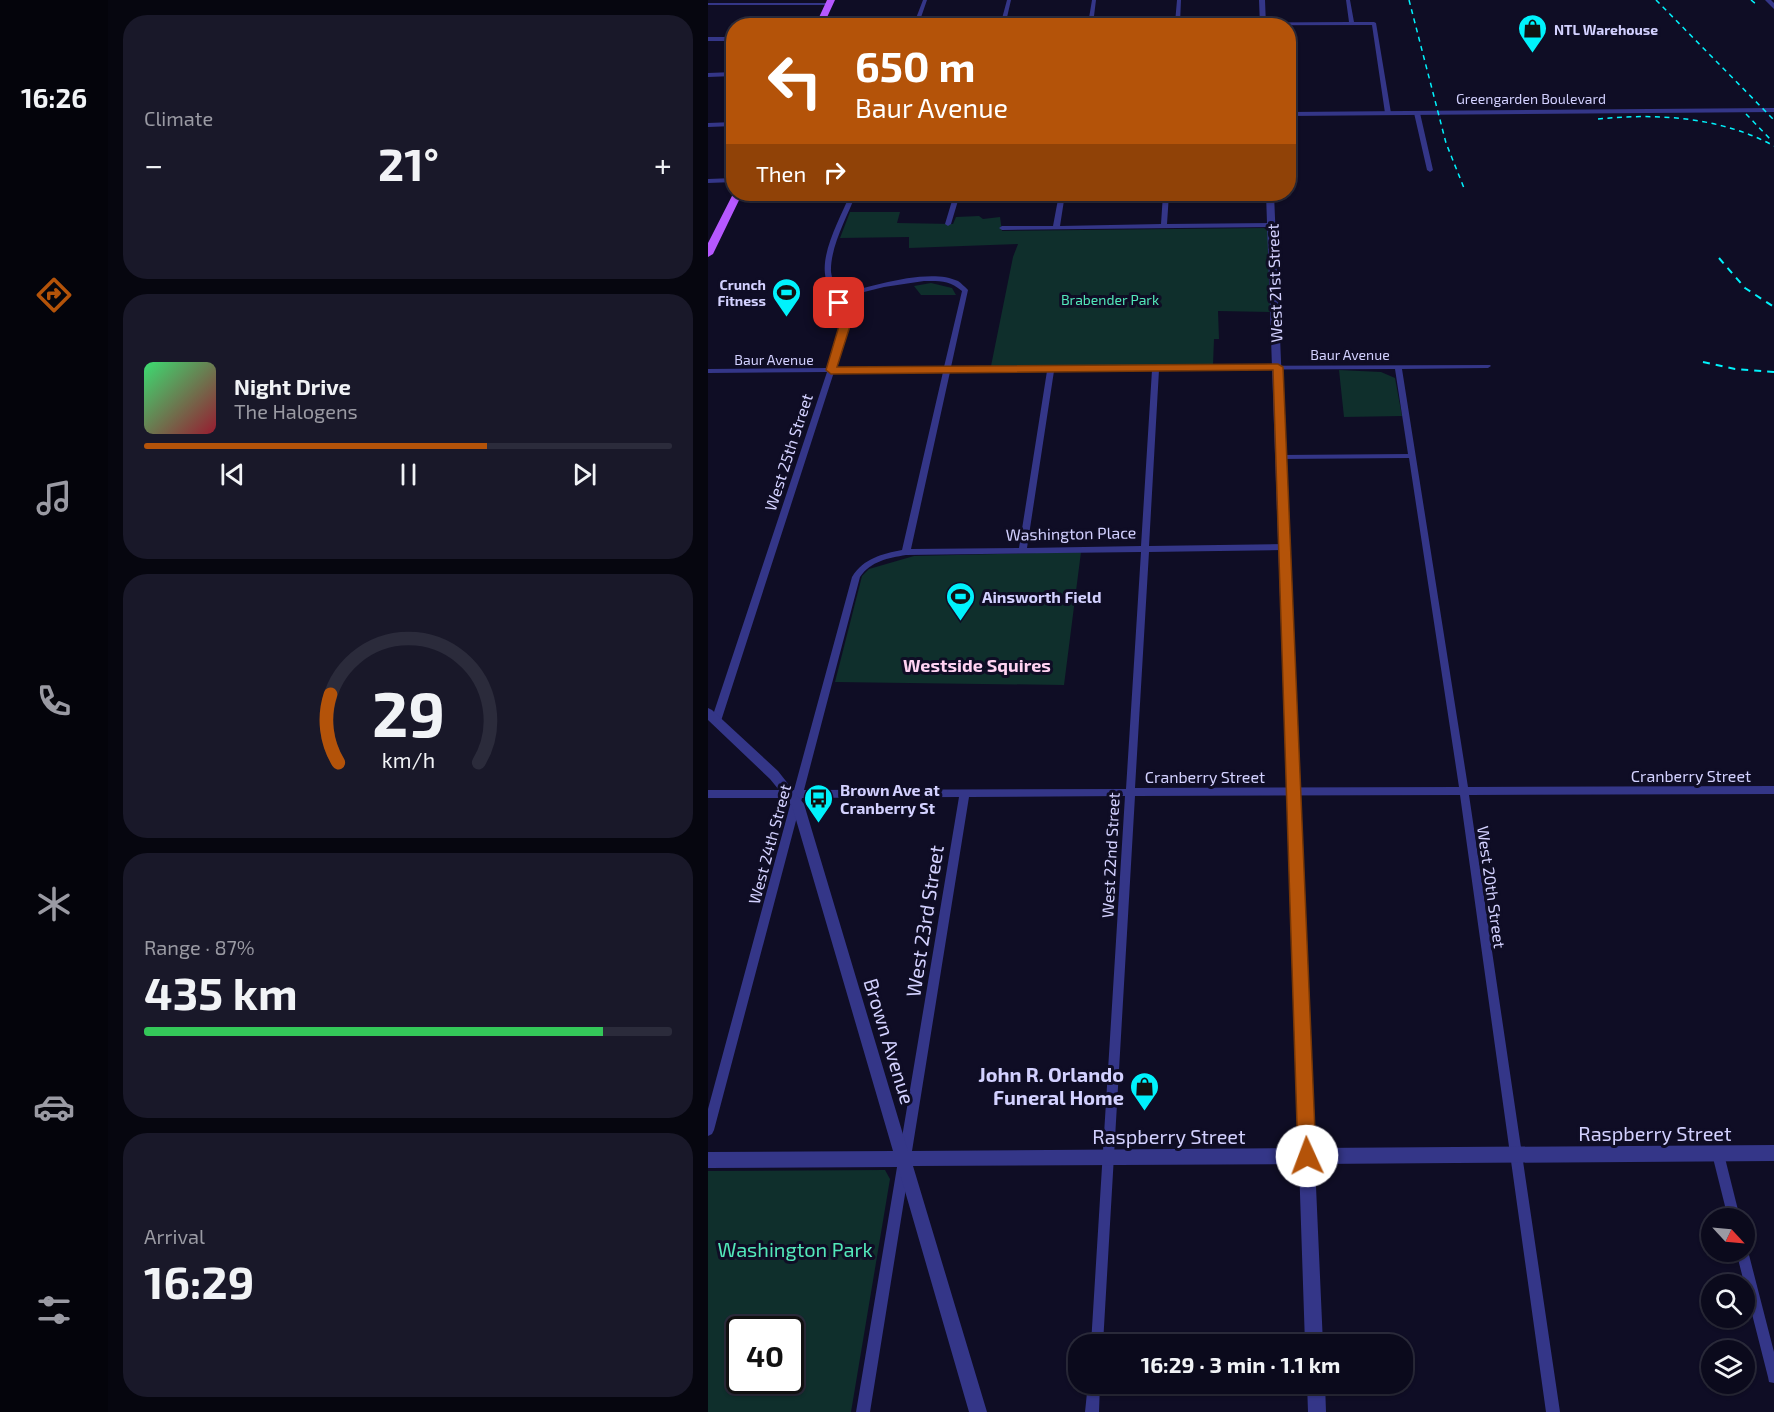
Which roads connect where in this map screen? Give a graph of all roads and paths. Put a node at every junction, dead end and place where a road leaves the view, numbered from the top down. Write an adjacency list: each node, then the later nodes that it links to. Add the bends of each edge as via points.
1 (925, 0): 13 (street)
2 (1009, 0): 14 (street)
3 (1094, 0): 15 (street)
4 (1179, 0): 16 (street)
5 (1262, 0): 17 (street)
6 (1348, 0): 18 (street)
7 (1768, 0): 11 (street)
8 (733, 2): 9 (street); 10 (street)
9 (830, 2): 12 (main road)
10 (708, 4)
11 (1774, 7)
12 (823, 18)
13 (918, 18)
14 (1004, 18)
15 (1091, 18)
16 (1178, 18)
17 (1262, 18)
18 (1352, 23): 19 (street); 25 (street, via 1374,23)
19 (1296, 24)
20 (708, 39): 21 (street)
21 (726, 39)
22 (708, 75): 23 (street)
23 (726, 75)
24 (1774, 110): 26 (street, Greengarden Boulevard)
25 (1388, 113): 26 (street, Greengarden Boulevard); 27 (street, Greengarden Boulevard)
26 (1417, 113): 32 (street)
27 (1296, 114)
28 (708, 119): 29 (street)
29 (726, 119)
30 (726, 124): 31 (street)
31 (708, 125)
32 (1430, 170)
33 (708, 180): 34 (street)
34 (726, 180)
35 (734, 201): 46 (main road)
36 (850, 201): 47 (street, West 25th Street, via 828,262 829,279)
37 (955, 201): 41 (street)
38 (1061, 201): 45 (street)
39 (1166, 201): 43 (street)
40 (1270, 201): 42 (street, West 21st Street)
41 (948, 224)
42 (1272, 225): 43 (street); 49 (street, West 21st Street)
43 (1164, 227): 45 (street)
44 (1002, 228): 45 (street)
45 (1056, 228)
46 (708, 254)
47 (837, 297): 53 (street, West 25th Street, via 844,326); 54 (street, via 924,278 957,282 965,294)
48 (1488, 366): 50 (street, Baur Avenue)
49 (1278, 367): 50 (street, Baur Avenue); 52 (street, Baur Avenue); 57 (street, West 21st Street)
50 (1398, 367): 56 (street, West 20th Street)
51 (1051, 369): 52 (street, Baur Avenue); 54 (street, Baur Avenue); 60 (street)
52 (1156, 369): 58 (street, West 22nd Street)
53 (831, 370): 54 (street, Baur Avenue); 55 (street, Baur Avenue); 63 (street, West 25th Street)
54 (949, 370): 61 (street)
55 (708, 371)
56 (1413, 456): 57 (street); 65 (street, West 20th Street)
57 (1280, 457): 59 (street, West 21st Street)
58 (1145, 547): 59 (street, Washington Place); 60 (street, Washington Place); 67 (street, West 22nd Street)
59 (1283, 547): 64 (street, West 21st Street)
60 (1023, 549): 61 (street, Washington Place)
61 (906, 552): 62 (street, Washington Place)
62 (863, 567): 70 (street, West 24th Street, via 856,577)
63 (712, 717): 70 (street, Brown Avenue)
64 (1293, 790): 65 (street, Cranberry Street); 67 (street, Cranberry Street); 75 (street, West 21st Street)
65 (1464, 790): 66 (street, Cranberry Street); 74 (street, West 20th Street)
66 (1774, 790)
67 (1131, 791): 68 (street, Cranberry Street); 76 (street, West 22nd Street)
68 (965, 792): 70 (street, Cranberry Street); 77 (street, West 23rd Street)
69 (708, 794): 70 (street, Cranberry Street)
70 (794, 796): 71 (street, West 24th Street); 77 (street, Brown Avenue, via 808,830)
71 (708, 1130)
72 (1774, 1153): 73 (street, Raspberry Street)
73 (1718, 1154): 74 (street, Raspberry Street); 79 (street)
74 (1515, 1155): 75 (street, Raspberry Street); 90 (street, West 20th Street)
75 (1307, 1156): 76 (street, Raspberry Street); 82 (street, West 21st Street)
76 (1108, 1158): 77 (street, Raspberry Street); 81 (street, West 22nd Street)
77 (904, 1159): 78 (street, Raspberry Street); 86 (street, West 23rd Street); 87 (street, Brown Avenue)
78 (708, 1160)
79 (1732, 1208)
80 (1746, 1262): 83 (street)
81 (1098, 1334)
82 (1314, 1334)
83 (1774, 1377)
84 (1093, 1394): 88 (street)
85 (1316, 1394): 89 (street)
86 (863, 1412)
87 (978, 1412)
88 (1092, 1412)
89 (1317, 1412)
90 (1553, 1412)

